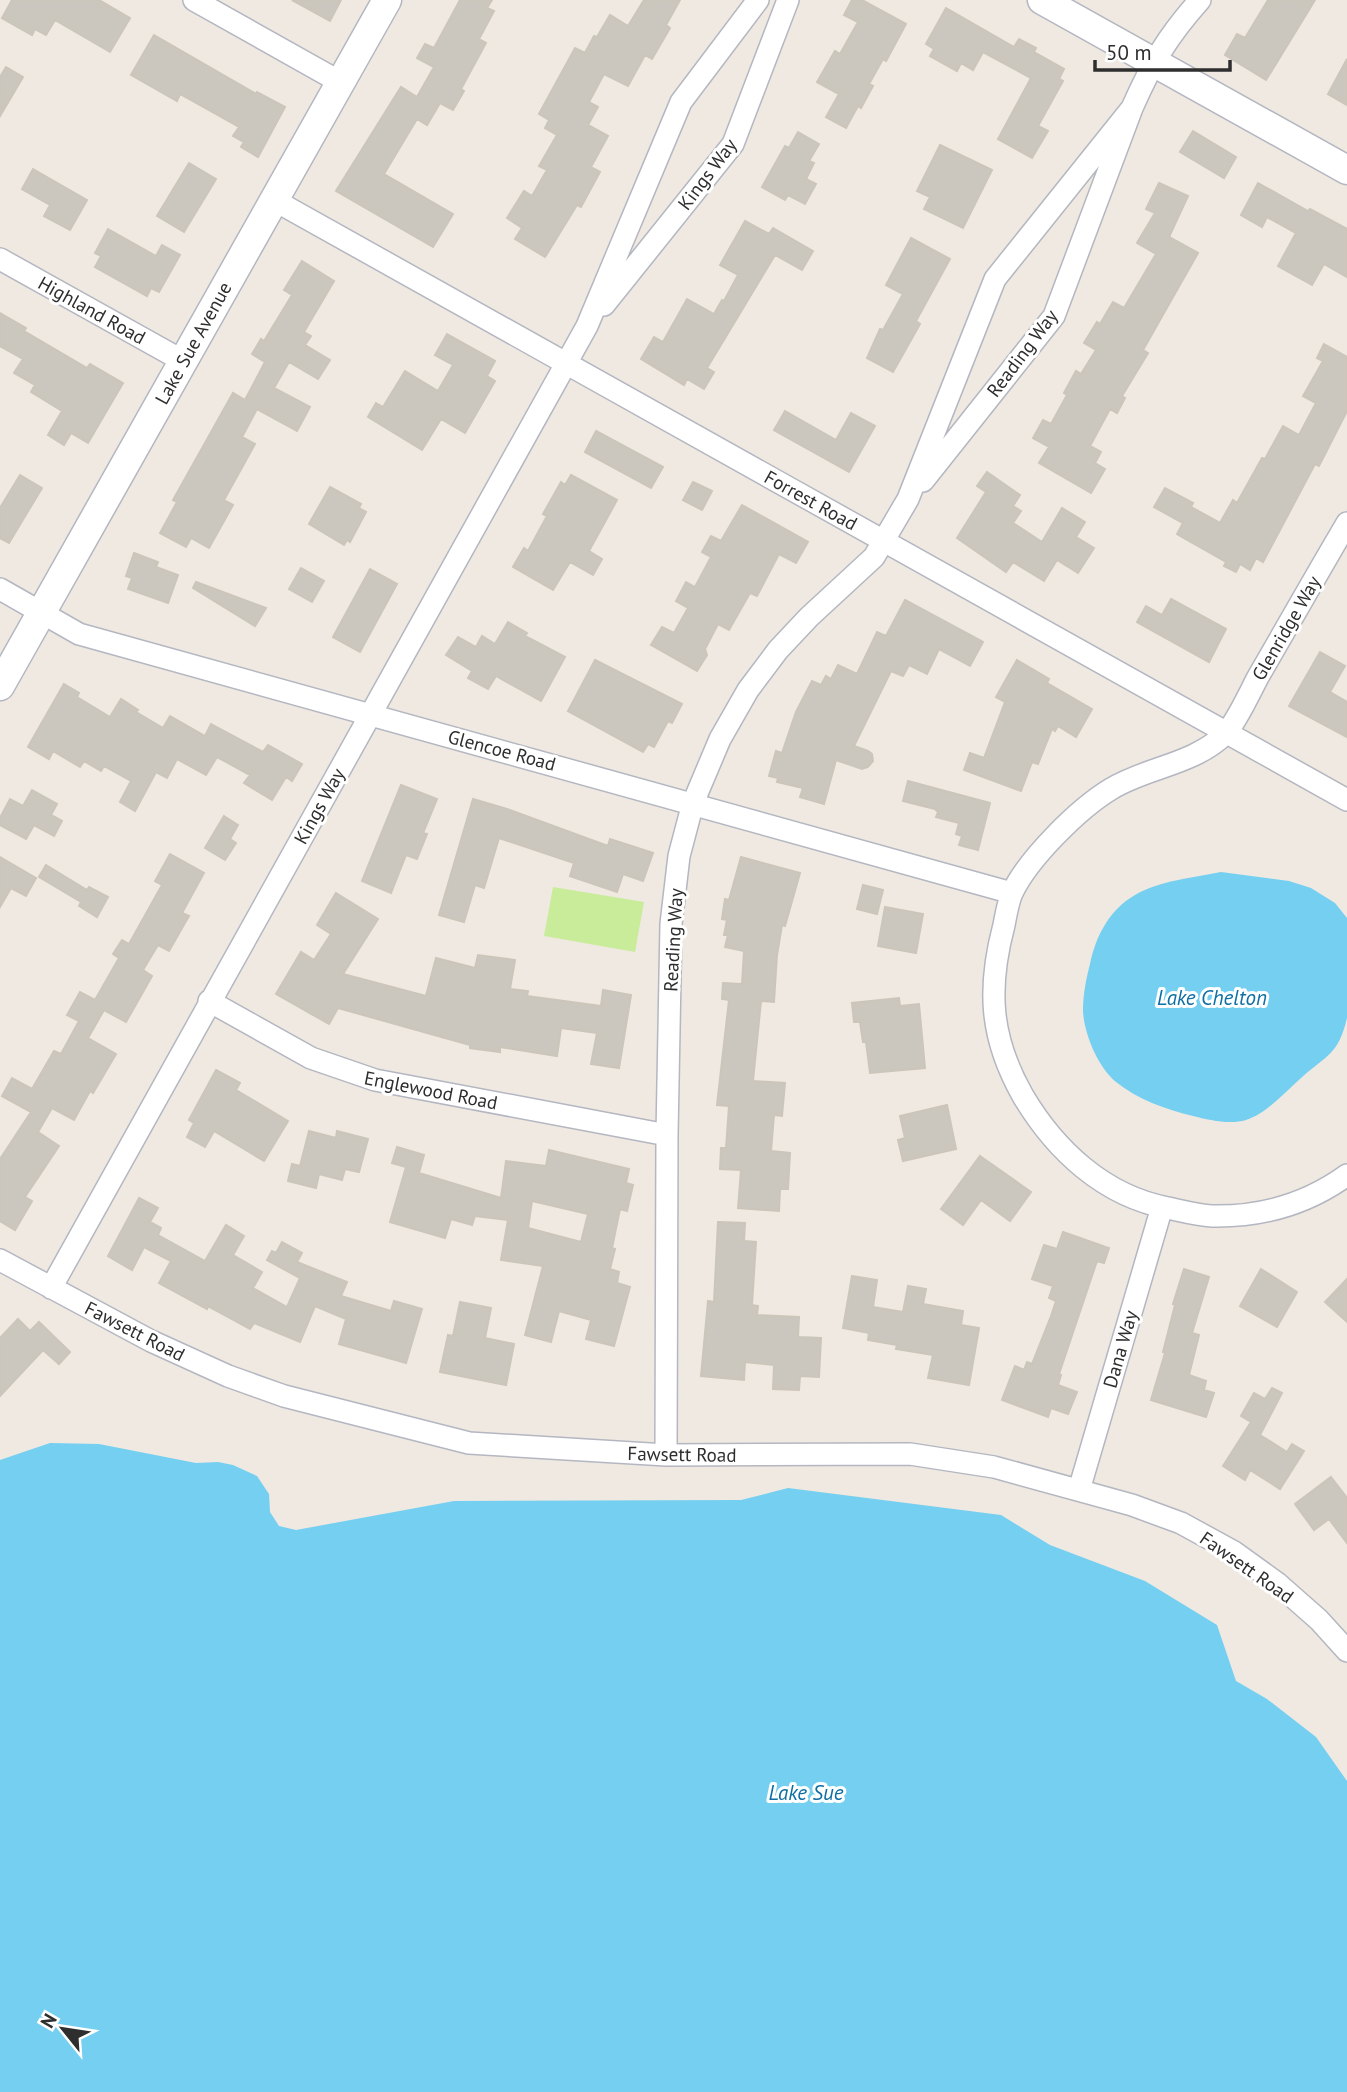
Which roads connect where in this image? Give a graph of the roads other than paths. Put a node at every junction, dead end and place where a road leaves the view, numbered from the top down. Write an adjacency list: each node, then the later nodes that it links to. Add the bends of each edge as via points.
1 (194, 0): 10 (street)
2 (387, 0): 10 (street, Lake Sue Avenue)
3 (758, 0): 15 (street, Kings Way, via 681,102)
4 (788, 0): 15 (street, Kings Way, via 733,144)
5 (1042, 0): 9 (street)
6 (1184, 0): 8 (street, Reading Way)
7 (1200, 0): 8 (street, Reading Way)
8 (1175, 29): 9 (street, Reading Way)
9 (1153, 62): 11 (street, Reading Way); 12 (street)
10 (340, 82): 13 (street, Lake Sue Avenue)
11 (1132, 108): 18 (street, Reading Way, via 995,279); 18 (street, Reading Way, via 1054,316)
12 (1347, 170)
13 (274, 200): 16 (street, Lake Sue Avenue); 17 (street, Forrest Road)
14 (0, 259): 16 (street, Highland Road)
15 (587, 326): 17 (street, Kings Way)
16 (183, 361): 22 (street, Lake Sue Avenue)
17 (566, 363): 20 (street, Forrest Road); 24 (street, Kings Way)
18 (908, 499): 20 (street, Reading Way)
19 (1347, 523): 25 (street, Glenridge Way)
20 (884, 541): 25 (street, Forrest Road); 27 (street, Reading Way, via 874,557 778,650 748,690 720,739)
21 (0, 589): 22 (street, Glencoe Road)
22 (41, 612): 23 (street, Lake Sue Avenue); 24 (street, Glencoe Road, via 79,634)
23 (0, 686)
24 (371, 714): 27 (street, Glencoe Road); 29 (street, Kings Way)
25 (1226, 733): 26 (street, Forrest Road); 28 (street, via 1193,757 1112,788 1077,813 1039,854)
26 (1347, 800)
27 (693, 803): 28 (street, Glencoe Road); 30 (street, Reading Way, via 679,856 670,924)
28 (1012, 893): 32 (street, via 992,990 996,1031 1015,1081 1039,1123 1073,1161 1113,1188)
29 (209, 1001): 30 (street, Englewood Road, via 311,1058 374,1080); 34 (street, Kings Way)
30 (667, 1135): 35 (street, Reading Way)
31 (1342, 1187): 32 (street, via 1294,1205 1251,1214 1209,1216)
32 (1162, 1207): 36 (street, Dana Way)
33 (0, 1260): 34 (street, Fawsett Road)
34 (51, 1288): 35 (street, Fawsett Road, via 151,1341 284,1396 469,1443)
35 (666, 1455): 36 (street, Fawsett Road, via 910,1454 993,1467)
36 (1079, 1490): 37 (street, Fawsett Road, via 1181,1523 1234,1552 1277,1583)
37 (1347, 1651)

